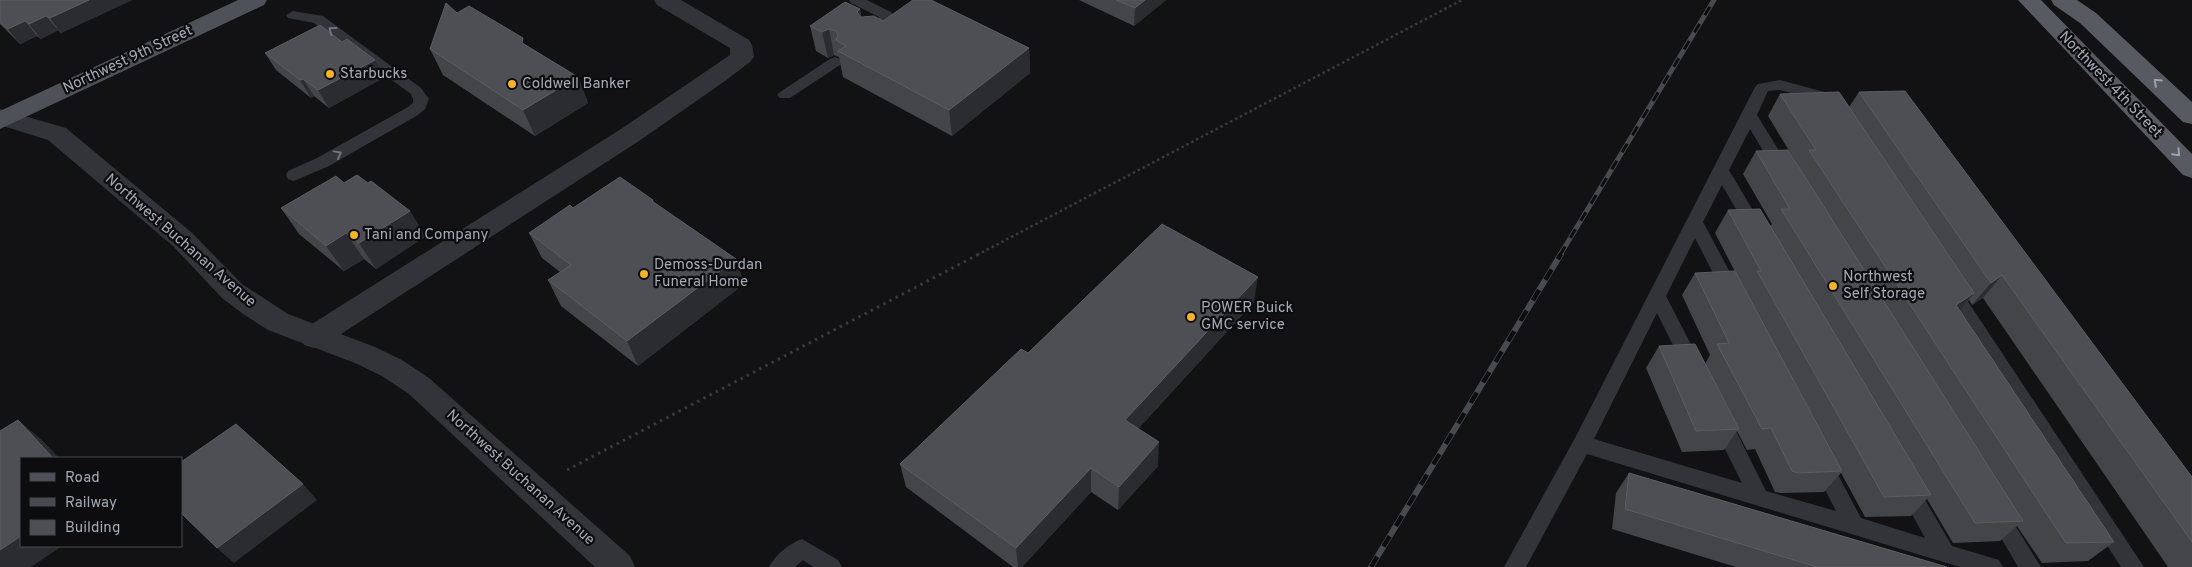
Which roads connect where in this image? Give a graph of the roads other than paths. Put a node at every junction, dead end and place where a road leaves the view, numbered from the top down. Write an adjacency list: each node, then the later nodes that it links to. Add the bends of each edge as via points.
1 (256, 0): 12 (main road, Northwest 9th Street)
2 (665, 0): 23 (street, via 741,45 742,57 630,136)
3 (856, 0): 7 (lane, via 886,15 885,24)
4 (2029, 0): 14 (highway, Northwest 4th Street, one-way to 14)
5 (2062, 0): 11 (highway, one-way to 5, via 2088,18)
6 (293, 15): 16 (lane, one-way to 6, via 414,111 421,99 416,91 318,19)
7 (871, 38)
8 (835, 62): 9 (lane)
9 (784, 94)
10 (1749, 115): 13 (lane, via 1763,87 1780,85 1824,96); 15 (lane); 17 (lane)
11 (2192, 116)
12 (2, 119): 23 (street, Northwest Buchanan Avenue, via 57,134 182,239 232,291 278,322)
13 (1840, 121)
14 (2192, 169)
15 (1721, 170): 18 (lane); 19 (lane)
16 (294, 175)
17 (1791, 182)
18 (1695, 222): 21 (lane); 22 (lane)
19 (1766, 246)
20 (1938, 270): 39 (lane)
21 (1657, 296): 24 (lane); 26 (lane)
22 (1740, 308)
23 (314, 337): 33 (street, Northwest Buchanan Avenue, via 366,355 419,386)
24 (1702, 384)
25 (1711, 401): 29 (lane)
26 (1582, 444): 29 (lane); 36 (lane)
27 (1813, 448): 31 (lane)
28 (1896, 468): 32 (lane)
29 (1760, 498): 31 (lane)
30 (1989, 500): 38 (lane)
31 (1854, 526): 32 (lane)
32 (1946, 553): 37 (lane)
33 (618, 567)
34 (780, 567): 35 (lane, via 802,548)
35 (831, 567)
36 (1515, 567)
37 (1992, 567)
38 (2030, 567)
39 (2133, 567)

